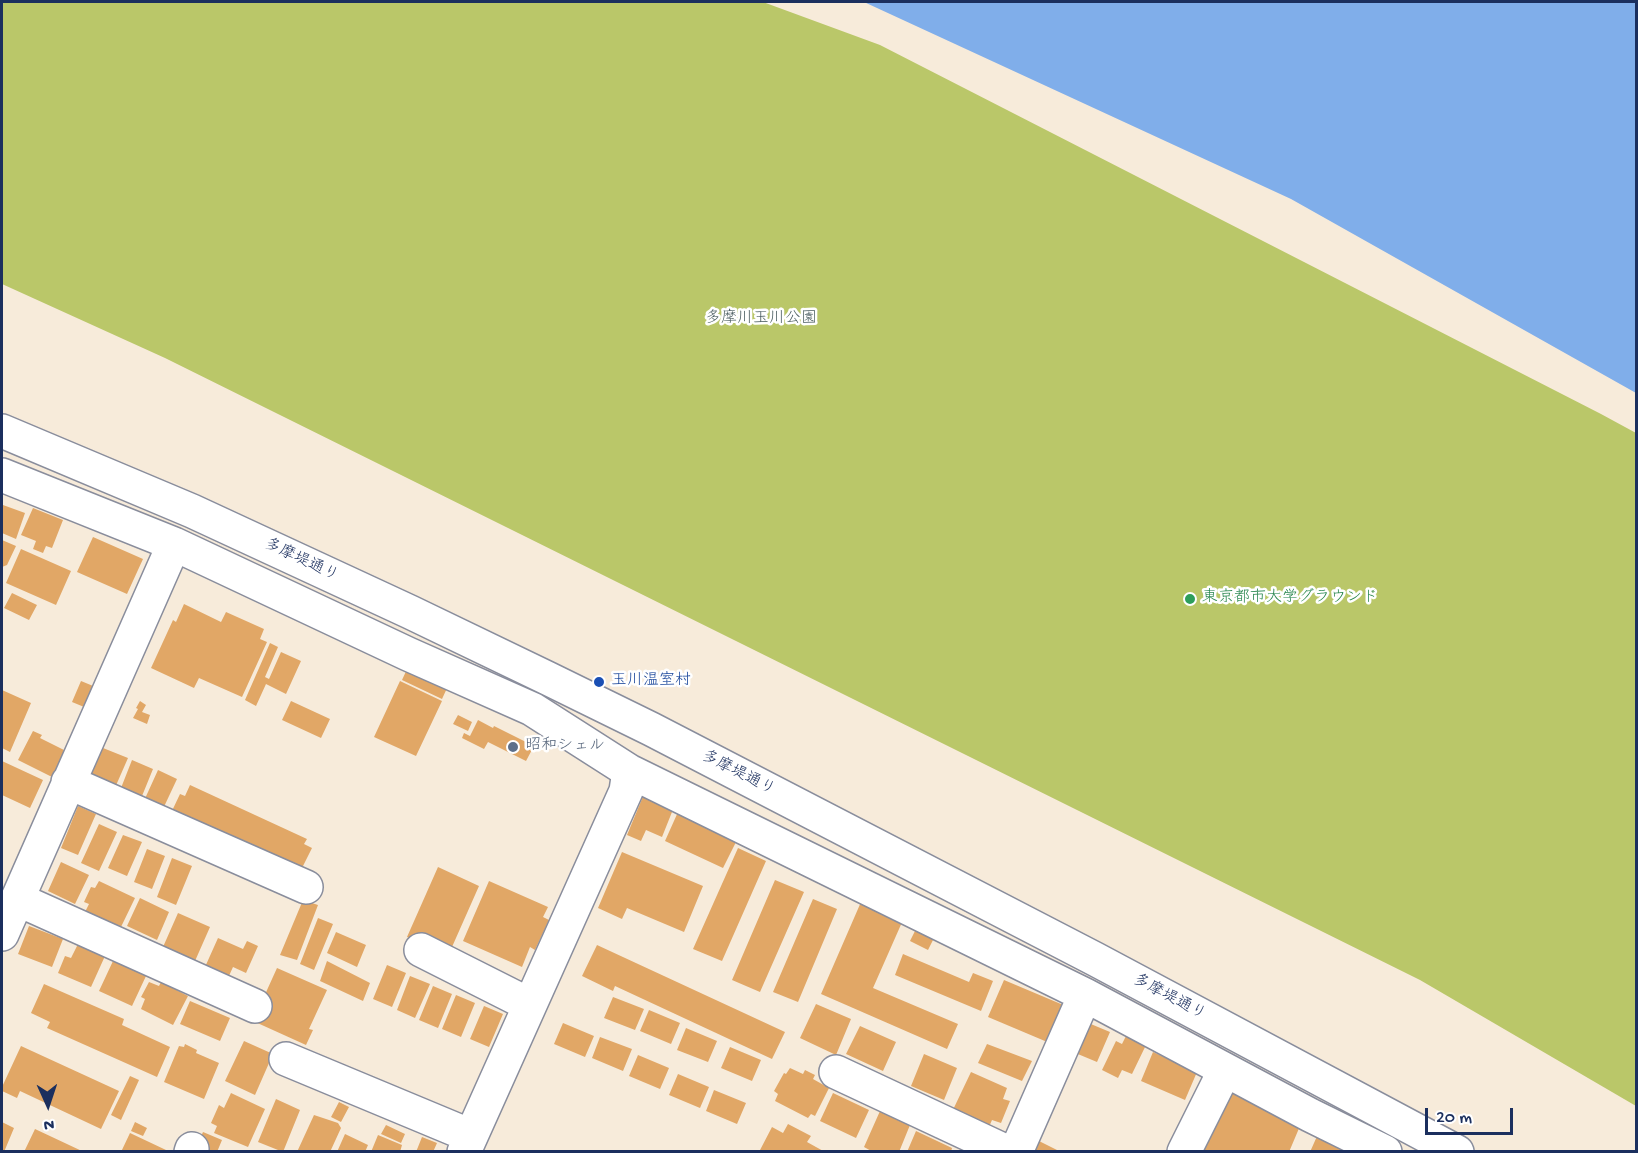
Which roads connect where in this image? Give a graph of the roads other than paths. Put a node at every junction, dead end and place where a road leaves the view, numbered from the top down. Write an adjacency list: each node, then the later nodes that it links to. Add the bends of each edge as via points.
1 (2, 431): 4 (street, 多摩堤通り, via 192,511)
2 (2, 475): 3 (street)
3 (174, 544): 5 (street); 7 (street)
4 (547, 678): 5 (street); 19 (street, 多摩堤通り, via 1084,953)
5 (532, 709): 6 (street)
6 (629, 771): 12 (street); 13 (street, via 626,790)
7 (68, 783): 8 (street); 9 (street)
8 (306, 887)
9 (17, 899): 10 (street); 14 (street)
10 (2, 934)
11 (421, 950): 13 (street)
12 (1085, 995): 16 (street); 21 (street)
13 (530, 1005): 18 (street)
14 (255, 1006)
15 (286, 1059): 18 (street)
16 (1225, 1070): 22 (street); 23 (street)
17 (836, 1072): 20 (street)
18 (468, 1144)
19 (1447, 1149)
20 (1007, 1152)
21 (1016, 1152)
22 (1184, 1152)
23 (1385, 1152)

